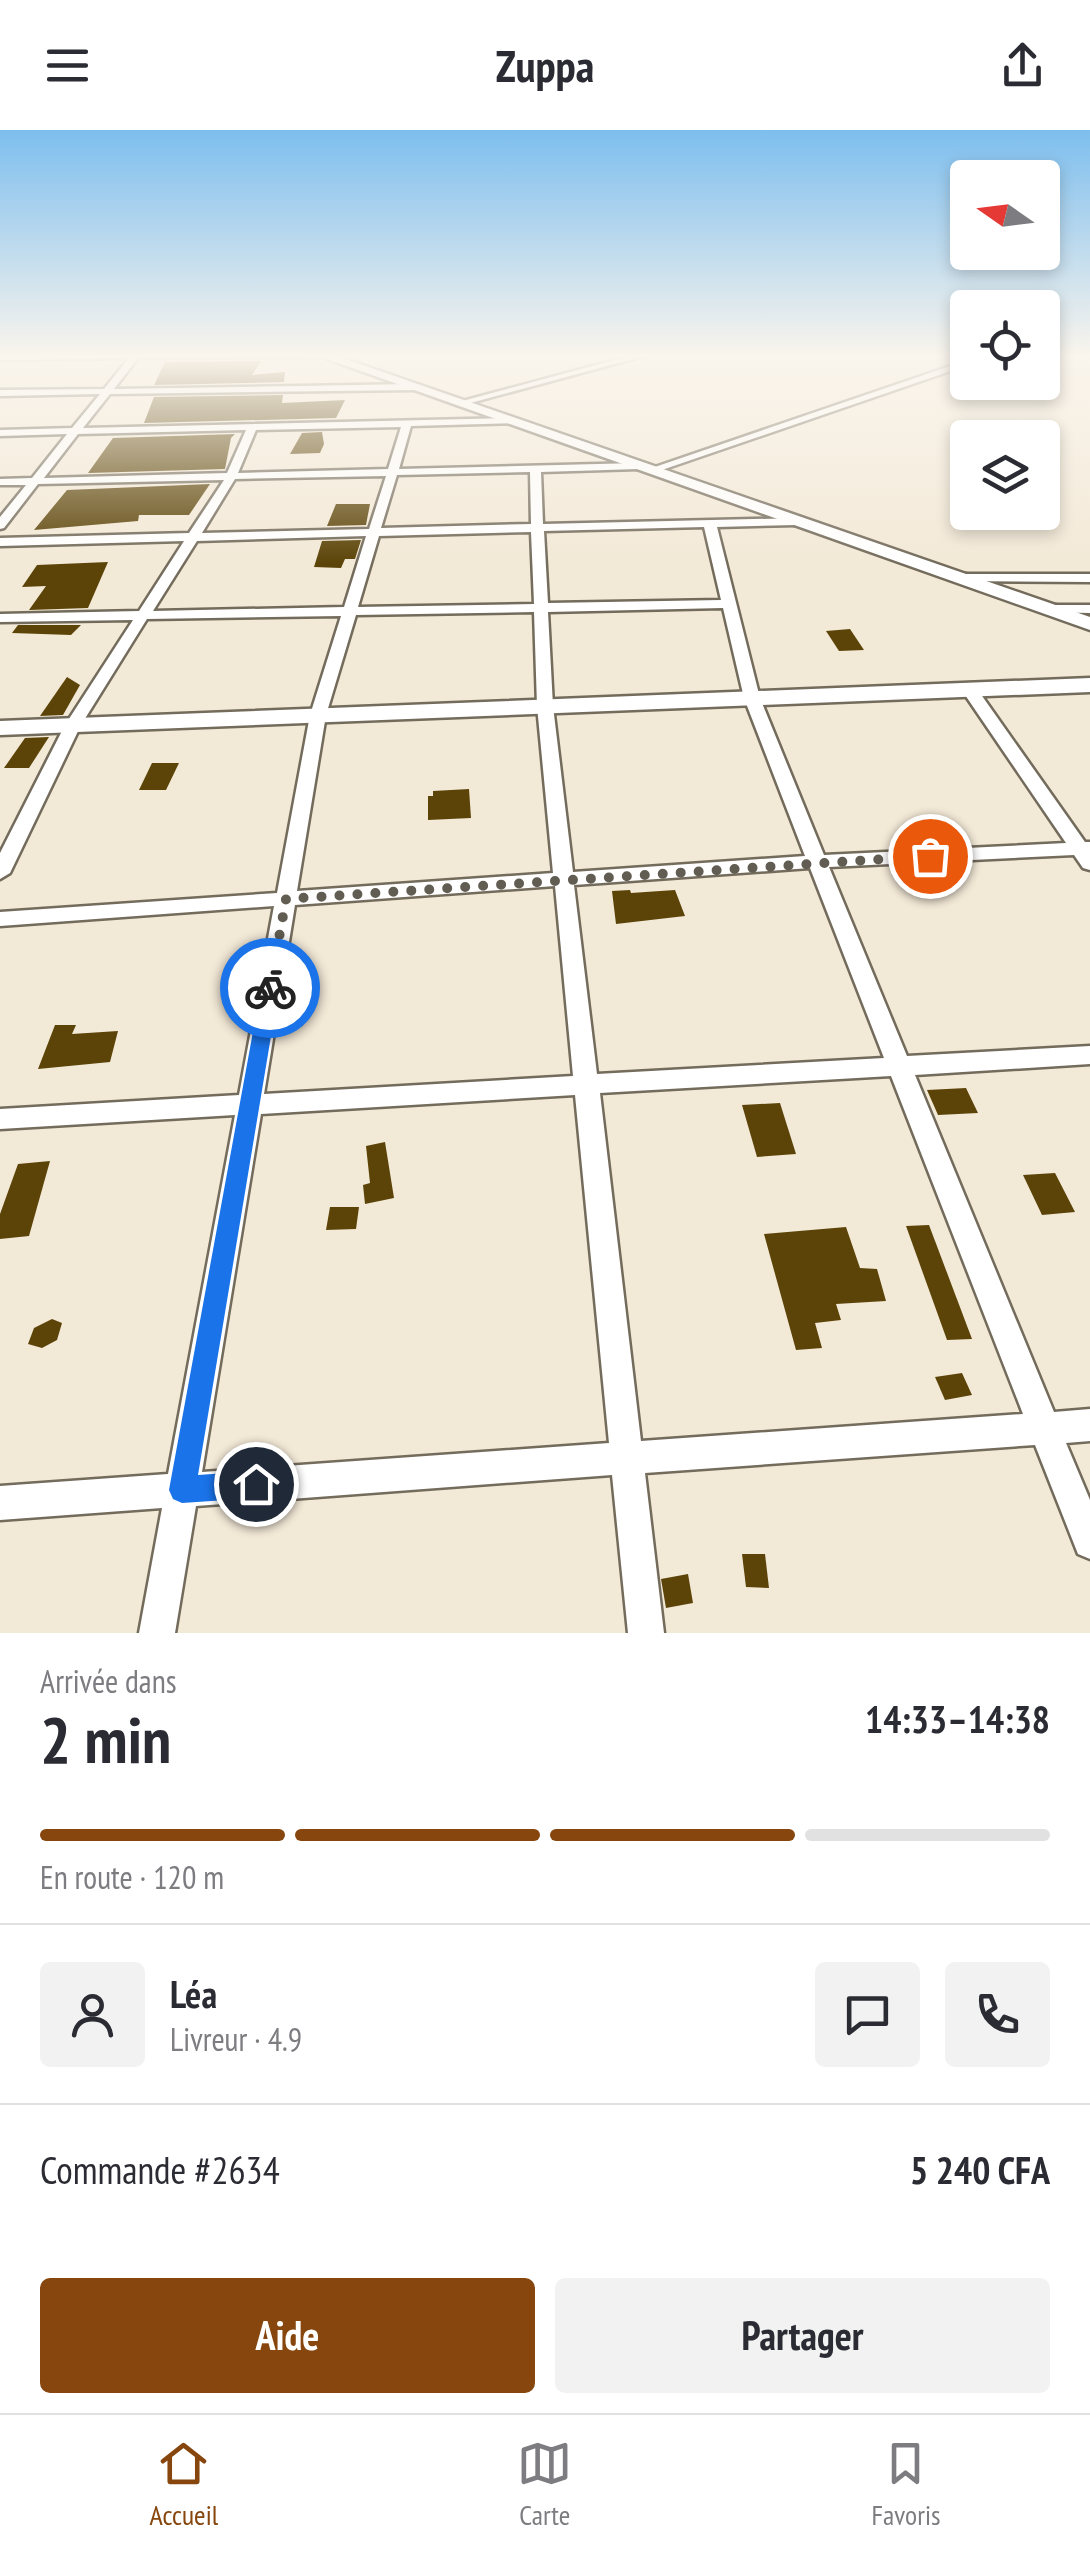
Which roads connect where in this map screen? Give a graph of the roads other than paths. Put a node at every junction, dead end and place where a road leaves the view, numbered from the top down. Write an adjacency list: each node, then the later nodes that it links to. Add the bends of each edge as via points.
1 (80, 424): 7 (street)
2 (402, 424): 6 (street)
3 (407, 424): 11 (street)
4 (521, 424): 9 (street)
5 (779, 424): 9 (street)
6 (252, 428): 7 (street); 12 (street)
7 (74, 432): 8 (street); 14 (street)
8 (0, 434)
9 (645, 468): 10 (street); 15 (street)
10 (536, 469): 11 (street); 18 (street)
11 (392, 473): 12 (street); 19 (street)
12 (231, 477): 14 (street); 20 (street)
13 (0, 482): 14 (street)
14 (35, 482): 16 (street)
15 (796, 521): 17 (street); 22 (street)
16 (0, 524)
17 (710, 525): 18 (street); 24 (street)
18 (538, 529): 19 (street); 25 (street)
19 (374, 533): 20 (street); 28 (street)
20 (192, 538): 21 (street); 29 (street)
21 (0, 542)
22 (960, 578): 23 (street); 26 (street)
23 (1090, 578)
24 (729, 604): 25 (street); 34 (street)
25 (541, 607): 28 (street); 35 (street)
26 (1048, 609): 27 (street); 31 (street)
27 (1090, 609)
28 (350, 611): 29 (street); 36 (street)
29 (143, 616): 30 (street); 37 (street)
30 (0, 618)
31 (1090, 624)
32 (1090, 685): 33 (street)
33 (969, 689): 34 (street); 39 (street)
34 (752, 698): 35 (street); 40 (street)
35 (546, 706): 36 (street); 42 (street)
36 (318, 715): 37 (street); 43 (street)
37 (73, 725): 38 (street); 41 (street)
38 (0, 728)
39 (1086, 854): 40 (street)
40 (817, 861): 42 (street); 46 (street)
41 (0, 874)
42 (564, 880): 43 (street); 47 (street)
43 (286, 899): 44 (street); 48 (street)
44 (0, 920)
45 (1090, 1055): 46 (street)
46 (900, 1066): 47 (street); 51 (street)
47 (587, 1085): 48 (street); 52 (street)
48 (250, 1104): 49 (street); 53 (street)
49 (0, 1119)
50 (1090, 1425): 51 (street)
51 (1044, 1428): 52 (street); 55 (street)
52 (627, 1458): 53 (street); 57 (street)
53 (182, 1490): 54 (street); 56 (street)
54 (0, 1503)
55 (1090, 1542)
56 (157, 1633)
57 (646, 1633)

